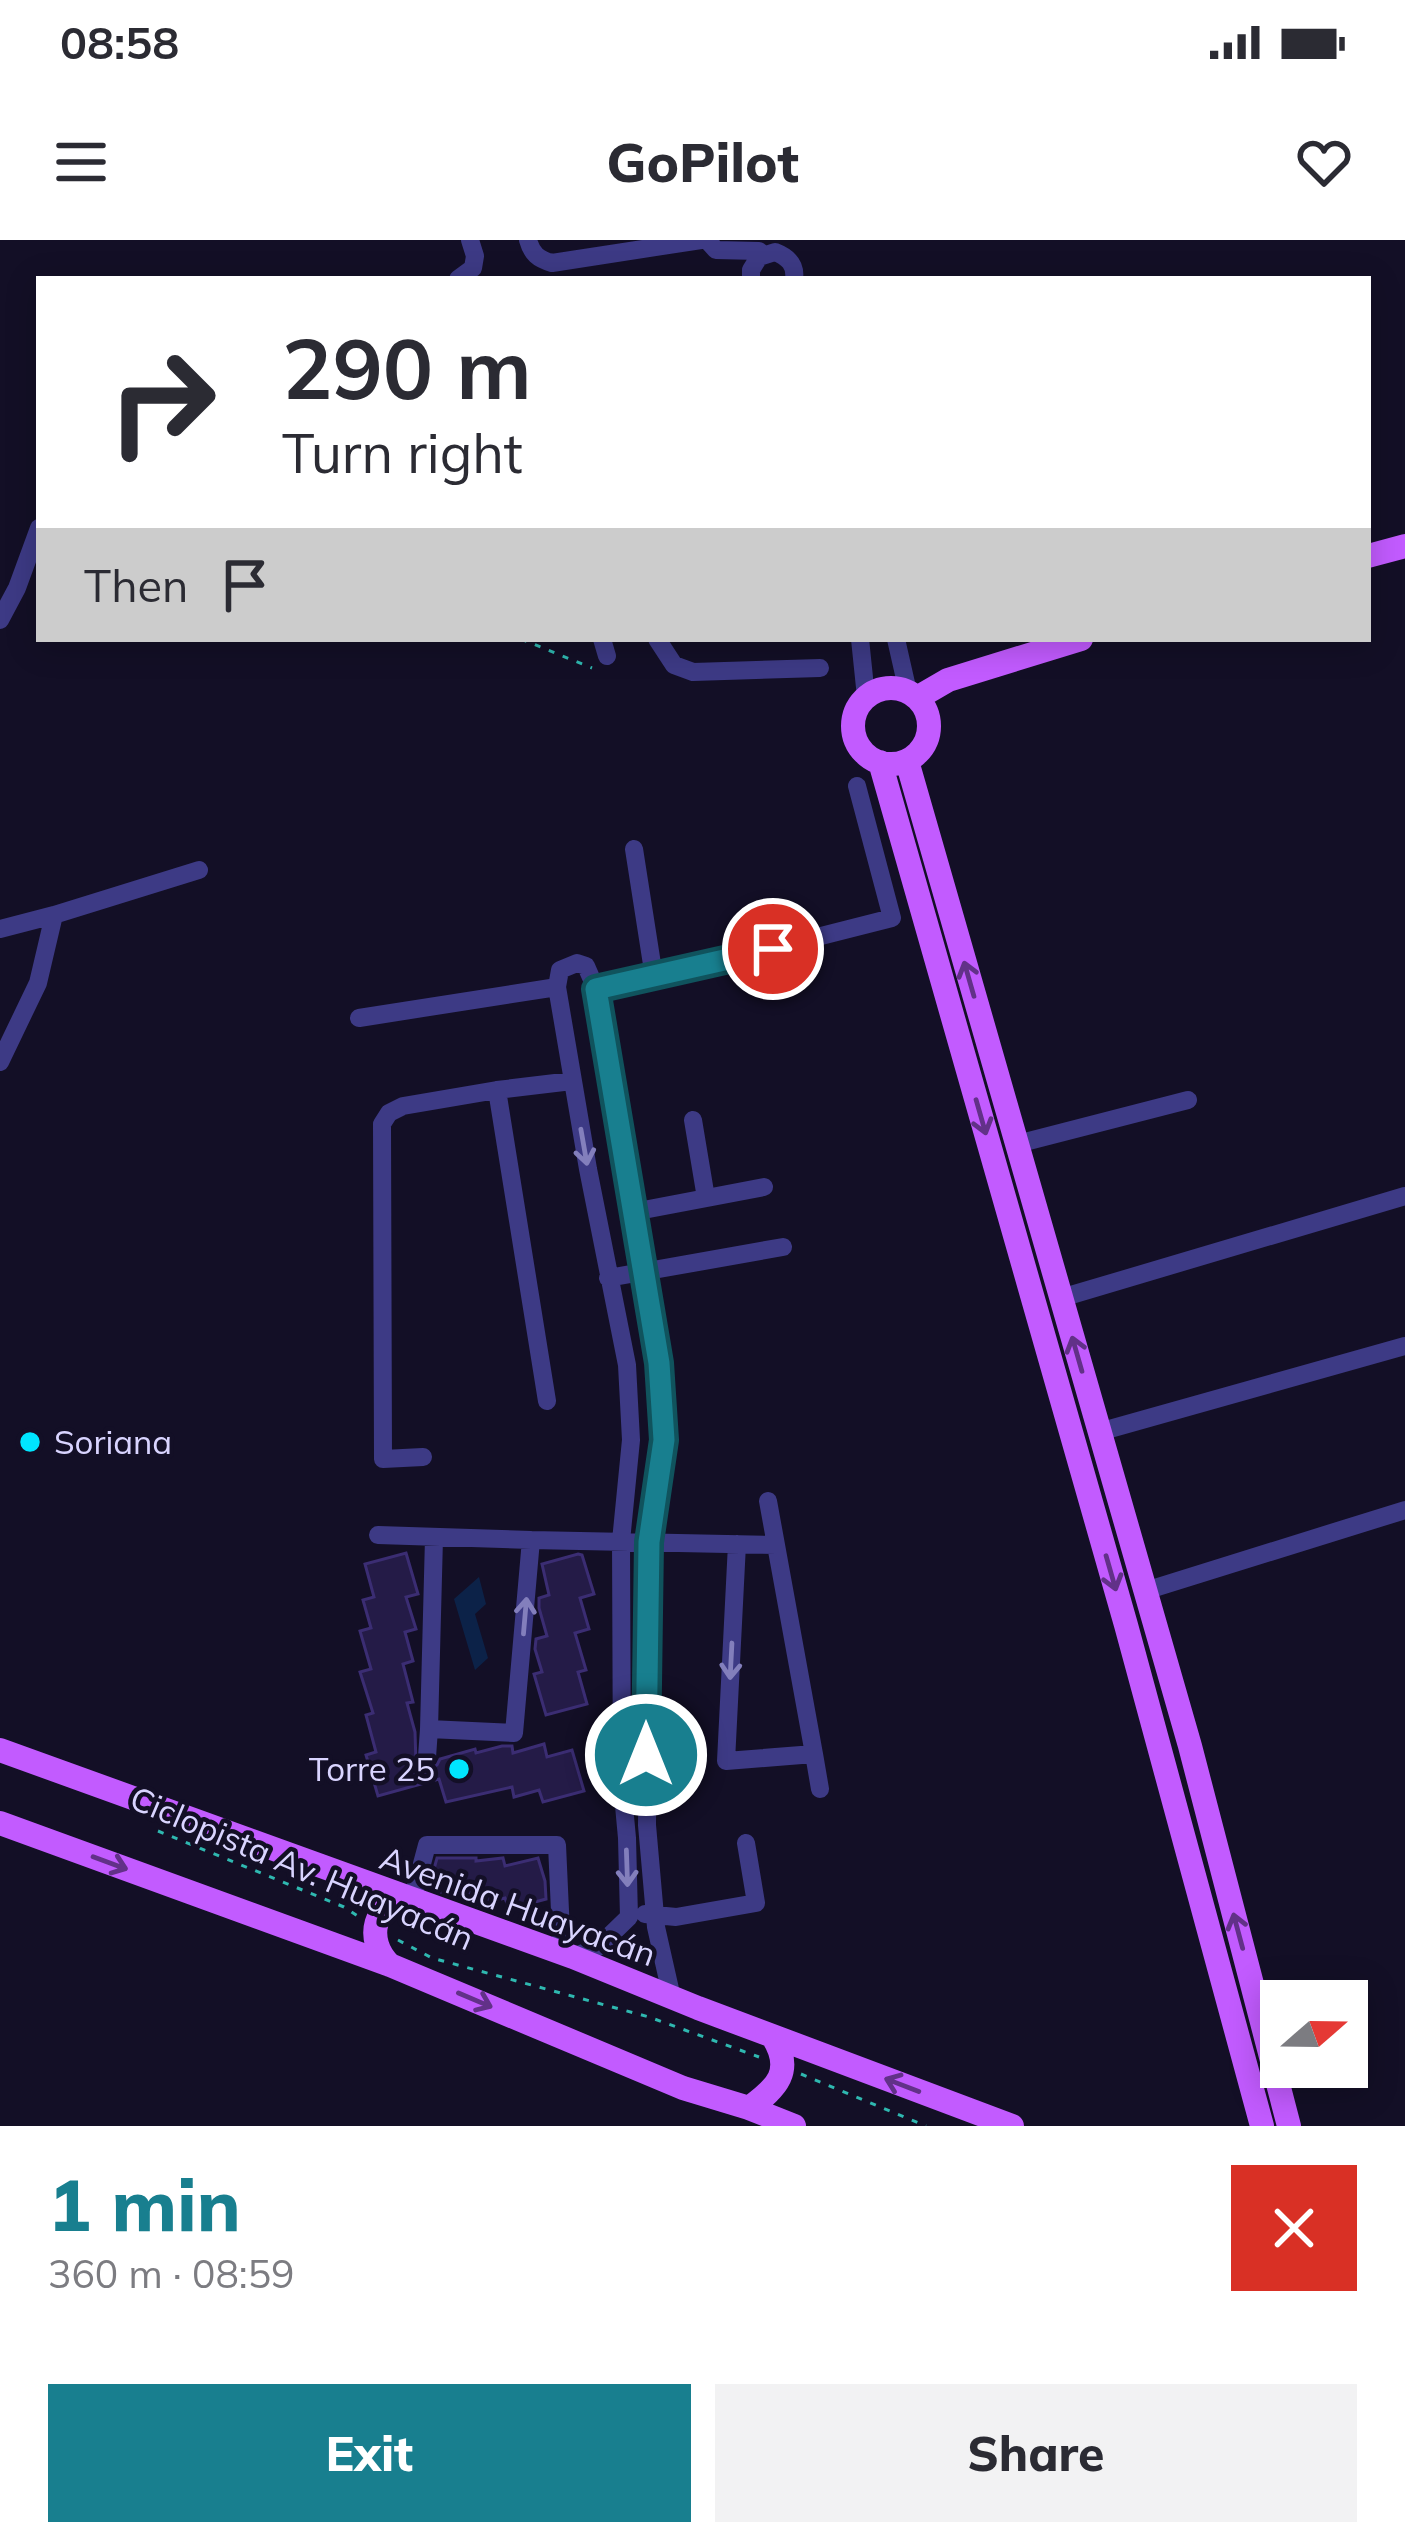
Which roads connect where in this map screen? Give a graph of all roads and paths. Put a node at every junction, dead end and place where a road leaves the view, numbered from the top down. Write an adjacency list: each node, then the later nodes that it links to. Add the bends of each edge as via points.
1 (470, 240): 6 (street)
2 (528, 240): 3 (street, via 552,263)
3 (704, 240): 5 (street, via 716,250)
4 (783, 248): 5 (street); 7 (street)
5 (758, 250)
6 (470, 276)
7 (794, 276)
8 (36, 536): 11 (street)
9 (1405, 546): 10 (main road)
10 (1371, 555)
11 (0, 620)
12 (527, 642): 17 (path, via 549,653)
13 (659, 642): 18 (street, via 674,665 693,672)
14 (860, 642): 20 (street)
15 (897, 642): 19 (street)
16 (1071, 642): 19 (main road)
17 (601, 655)
18 (820, 668)
19 (913, 695): 20 (main road, via 886,688); 21 (main road, via 925,708 928,732)
20 (866, 697): 22 (main road, via 854,734)
21 (907, 760): 22 (main road); 37 (main road, one-way to 21)
22 (880, 762): 54 (main road, one-way to 54)
23 (857, 786): 28 (street, via 892,918)
24 (634, 849): 28 (street)
25 (199, 870): 26 (street)
26 (54, 915): 27 (street); 32 (street, via 38,983)
27 (0, 929)
28 (654, 976): 30 (street)
29 (557, 987): 30 (street, via 560,970 578,963); 31 (street); 33 (street)
30 (596, 989): 41 (street)
31 (359, 1018)
32 (0, 1062)
33 (572, 1081): 34 (street); 43 (street, one-way to 43)
34 (497, 1090): 49 (street); 51 (street, via 403,1106 382,1124 382,1459)
35 (1188, 1100): 37 (street)
36 (693, 1120): 40 (street)
37 (1016, 1144): 47 (main road)
38 (764, 1187): 40 (street)
39 (1405, 1196): 47 (street)
40 (706, 1198): 41 (street)
41 (632, 1212): 42 (street)
42 (637, 1239): 43 (street); 45 (street)
43 (602, 1246): 46 (street)
44 (783, 1247): 45 (street)
45 (642, 1273): 46 (street); 60 (street, via 664,1440)
46 (608, 1278): 59 (street, via 627,1365 631,1440)
47 (1061, 1298): 50 (main road, one-way to 47)
48 (1405, 1346): 50 (street)
49 (547, 1401)
50 (1100, 1432): 52 (main road)
51 (423, 1457)
52 (1117, 1494): 54 (main road); 63 (main road)
53 (768, 1501): 62 (street)
54 (1090, 1502): 87 (main road, one-way to 87)
55 (1405, 1510): 63 (street)
56 (378, 1535): 57 (street)
57 (434, 1538): 58 (street); 64 (street)
58 (531, 1540): 59 (street); 64 (street, one-way to 58, via 514,1733)
59 (621, 1541): 60 (street); 68 (street)
60 (649, 1542): 61 (street); 69 (street)
61 (736, 1544): 62 (street); 66 (street, one-way to 66, via 726,1761)
62 (776, 1545): 66 (street)
63 (1145, 1591): 88 (main road, one-way to 63)
64 (429, 1730): 67 (street)
65 (0, 1750): 74 (main road, Avenida Huayacán)
66 (814, 1754): 70 (street)
67 (427, 1757)
68 (622, 1784): 69 (street); 76 (street, one-way to 76)
69 (646, 1784): 75 (street)
70 (820, 1789)
71 (0, 1823): 79 (main road, one-way to 79)
72 (146, 1826): 77 (path, Ciclopista Av. Huayacán)
73 (746, 1843): 75 (street, via 757,1903)
74 (412, 1901): 77 (main road, via 394,1902); 78 (main road, Avenida Huayacán); 78 (street, via 428,1845 557,1845)
75 (656, 1916): 76 (street); 80 (street)
76 (629, 1917): 78 (street, via 598,1947)
77 (375, 1927): 79 (main road, via 378,1951); 82 (path, Ciclopista Av. Huayacán, via 432,1958 649,2017)
78 (568, 1956): 80 (main road, Avenida Huayacán)
79 (390, 1964): 83 (main road, one-way to 83)
80 (672, 1998): 81 (main road, Avenida Huayacán)
81 (773, 2037): 82 (main road); 86 (main road, Avenida Huayacán, one-way to 81)
82 (783, 2066): 83 (main road, via 769,2094); 85 (path, Ciclopista Av. Huayacán)
83 (749, 2108): 84 (main road)
84 (794, 2126)
85 (926, 2126)
86 (1012, 2126)
87 (1262, 2126)
88 (1289, 2126)

